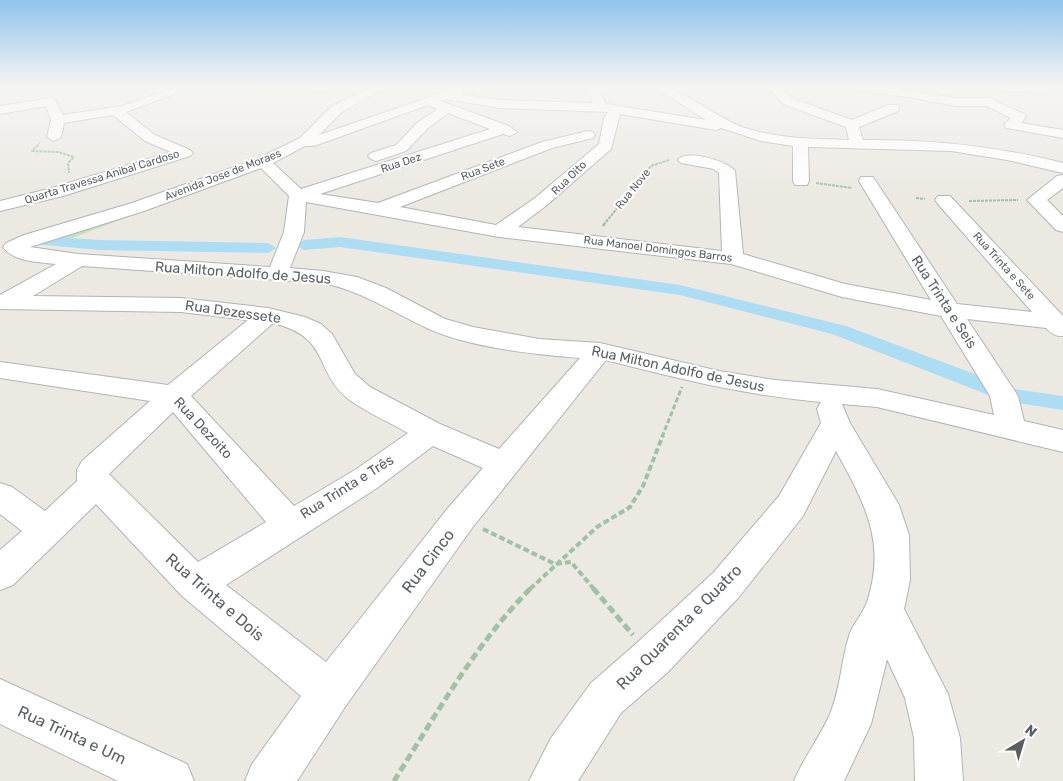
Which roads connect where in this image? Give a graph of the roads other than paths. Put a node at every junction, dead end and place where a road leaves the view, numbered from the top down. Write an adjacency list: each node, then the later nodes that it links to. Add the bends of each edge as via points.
1 (57, 123): 18 (street)
2 (132, 123): 33 (street, Quarta Travessa Anibal Cardoso, via 150,138 185,153 76,187)
3 (324, 123): 22 (street, Avenida Jose de Moraes)
4 (364, 123): 22 (street)
5 (423, 123): 27 (street, via 401,148 362,160 348,174)
6 (491, 123): 15 (street)
7 (609, 123): 23 (street, Rua Oito, via 606,146)
8 (694, 123): 14 (street)
9 (722, 123): 14 (street)
10 (848, 123): 13 (street)
11 (856, 123): 13 (street)
12 (1013, 123): 16 (street, via 1011,126)
13 (852, 125): 20 (street)
14 (728, 127): 19 (street)
15 (504, 129): 21 (street); 27 (street, Rua Dez)
16 (1063, 134)
17 (588, 135): 21 (street, Rua Sete)
18 (54, 137)
19 (800, 142): 20 (street); 29 (street)
20 (858, 144): 26 (street, via 956,147)
21 (547, 145): 23 (street); 34 (street, Rua Sete)
22 (296, 147): 25 (street, Avenida Jose de Moraes)
23 (587, 160): 37 (street, Rua Oito, via 550,197)
24 (686, 160): 39 (street, via 719,165 727,171)
25 (263, 162): 31 (street); 35 (street, Avenida Jose de Moraes, via 138,207)
26 (1063, 168)
27 (354, 179): 31 (street, Rua Dez)
28 (1063, 180): 36 (street, via 1036,200)
29 (801, 181)
30 (870, 186): 43 (street, Rua Trinta e Seis)
31 (298, 195): 34 (street, Rua Manoel Domingos Barros); 41 (street, via 294,232)
32 (944, 200): 45 (street, Rua Trinta e Sete)
33 (0, 206)
34 (380, 208): 37 (street, Rua Manoel Domingos Barros)
35 (79, 224): 38 (street, Rua Milton Adolfo de Jesus)
36 (1063, 226)
37 (499, 231): 39 (street, Rua Manoel Domingos Barros)
38 (6, 249): 40 (street, Rua Milton Adolfo de Jesus)
39 (733, 258): 43 (street, Rua Manoel Domingos Barros, via 842,290)
40 (78, 260): 41 (street, Rua Milton Adolfo de Jesus); 42 (street)
41 (277, 274): 46 (street, Rua Milton Adolfo de Jesus, via 349,282 402,304 437,324 469,334 539,347)
42 (2, 304): 44 (street, Rua Dezessete, via 181,305)
43 (948, 310): 45 (street, Rua Manoel Domingos Barros); 50 (street, Rua Trinta e Seis, via 1001,391)
44 (268, 315): 48 (street); 51 (street, Rua Dezessete, via 312,329 360,394)
45 (1060, 326)
46 (600, 351): 49 (street, Rua Milton Adolfo de Jesus, via 775,389); 53 (street, Rua Cinco)
47 (0, 370): 48 (street, Rua Dezoito)
48 (174, 395): 54 (street); 56 (street, Rua Dezoito)
49 (831, 408): 50 (street, Rua Milton Adolfo de Jesus, via 877,398); 60 (street, via 882,505 891,535 890,580); 65 (street, Rua Quarenta e Quatro, via 792,506 726,585 606,698 567,754)
50 (1011, 427): 52 (street, Rua Milton Adolfo de Jesus)
51 (430, 432): 53 (street, Rua Dezessete); 56 (street, Rua Trinta e Três, via 366,479)
52 (1063, 441)
53 (505, 465): 61 (street, Rua Cinco, via 460,518)
54 (94, 477): 57 (street); 59 (street, Rua Trinta e Dois)
55 (0, 496): 57 (street)
56 (289, 524): 59 (street, Rua Trinta e Três)
57 (47, 531): 58 (street)
58 (0, 573)
59 (195, 584): 61 (street, Rua Trinta e Dois)
60 (884, 610): 66 (street, via 869,636 864,672 849,724); 67 (street, via 926,694 937,738)
61 (330, 692): 64 (street, Rua Cinco)
62 (0, 701): 63 (street, Rua Trinta e Um)
63 (170, 781)
64 (269, 781)
65 (553, 781)
66 (818, 781)
67 (939, 781)

